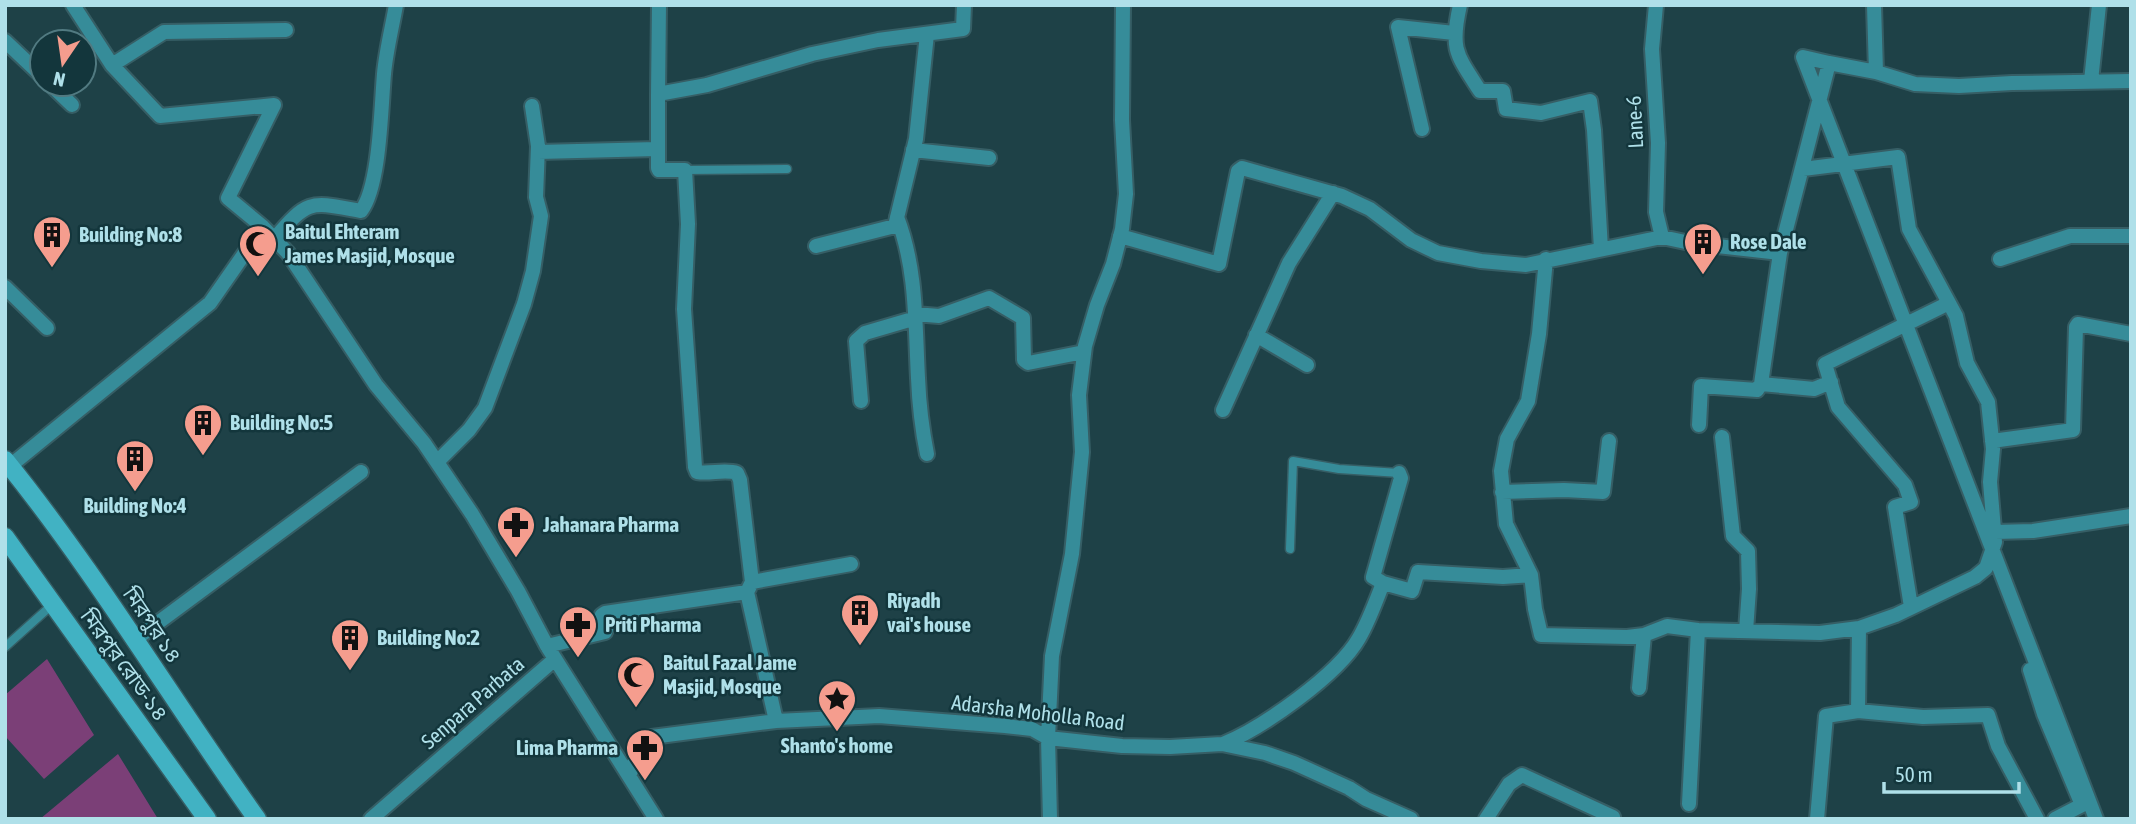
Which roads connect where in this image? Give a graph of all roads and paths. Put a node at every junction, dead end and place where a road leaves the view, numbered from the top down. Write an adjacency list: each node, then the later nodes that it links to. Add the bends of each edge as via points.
1 (73, 5): 16 (street)
2 (396, 5): 38 (street, via 367,202 361,211 308,205)
3 (659, 5): 20 (street)
4 (964, 5): 12 (street, via 963,29)
5 (1123, 5): 35 (street, via 1126,194)
6 (1460, 5): 11 (street)
7 (1656, 5): 37 (street, Lane-6, via 1652,49 1658,143 1656,212)
8 (1874, 5): 17 (street)
9 (2099, 5): 18 (street)
10 (286, 30): 16 (street, via 164,32)
11 (1454, 33): 24 (street, via 1398,27); 40 (street, via 1458,58 1479,90 1503,91 1506,109 1541,113 1590,101)
12 (926, 34): 20 (street, via 812,54); 26 (street)
13 (5, 41): 14 (street)
14 (28, 63)
15 (1829, 63): 17 (street); 30 (street); 102 (street, via 1803,57)
16 (112, 65): 34 (street, via 160,116 274,105 228,198)
17 (1877, 72): 18 (street, via 1916,84 1959,86)
18 (2091, 81): 19 (street)
19 (2131, 82)
20 (658, 94): 25 (street)
21 (65, 98): 22 (street)
22 (72, 105)
23 (532, 106): 27 (street)
24 (1422, 129)
25 (657, 149): 27 (street); 31 (street, via 659,170)
26 (913, 150): 28 (street); 33 (street)
27 (538, 152): 61 (street, via 536,197 541,216 524,304 485,408)
28 (989, 158)
29 (787, 169): 31 (lane)
30 (1803, 169): 41 (street); 45 (street, via 1898,157 1909,229)
31 (685, 170): 73 (street, via 684,309 695,467 708,474 737,473)
32 (1333, 193): 35 (street, via 1239,169 1219,264); 43 (street, via 1370,209 1411,240 1438,253 1526,265); 49 (street, via 1289,263)
33 (897, 215): 39 (street, via 893,228); 46 (street, via 914,279)
34 (263, 227): 38 (street); 62 (street, via 210,303)
35 (1120, 236): 50 (street)
36 (2131, 236): 42 (street, via 2070,236)
37 (1662, 237): 40 (street); 41 (street)
38 (275, 238): 61 (street, via 376,386)
39 (816, 246)
40 (1601, 249): 43 (street)
41 (1780, 253): 53 (street)
42 (2000, 259)
43 (1546, 260): 65 (street, via 1528,401 1507,439)
44 (5, 287): 47 (street)
45 (1949, 303): 52 (street, via 1825,365); 59 (street, via 1967,363 1987,402)
46 (915, 316): 50 (street, via 939,316 989,298 1023,318 1024,360 1028,363); 54 (street, via 865,333 856,341); 60 (street)
47 (47, 328)
48 (2131, 334): 59 (street, via 2078,324 2073,430)
49 (1256, 335): 51 (street); 55 (street)
50 (1084, 352): 87 (street, via 1079,395 1082,452 1072,554 1052,656)
51 (1307, 365)
52 (1831, 382): 53 (street, via 1814,389); 75 (street, via 1838,407 1905,485 1911,502 1895,507)
53 (1761, 384): 56 (street, via 1757,390 1701,386)
54 (861, 401)
55 (1223, 410)
56 (1699, 425)
57 (1722, 437): 78 (street, via 1733,536 1748,551)
58 (1609, 441): 65 (street, via 1603,492)
59 (1992, 442): 67 (street)
60 (927, 454)
61 (437, 462): 82 (street)
62 (8, 463): 80 (main road, মিরপুর ১৪)
63 (361, 472): 80 (street)
64 (1399, 473): 69 (lane, via 1293,461); 72 (street, via 1373,577)
65 (1502, 492): 71 (street, via 1506,524)
66 (2131, 516): 67 (street)
67 (1995, 532): 75 (street, via 1986,568 1975,578)
68 (5, 537): 74 (main road, মিরপুর রোড-১৪)
69 (1290, 549)
70 (851, 564): 73 (street)
71 (1531, 575): 72 (street, via 1418,572 1412,591); 79 (street, via 1541,635)
72 (1383, 583): 88 (street, via 1360,638 1346,657 1264,722)
73 (749, 587): 82 (street, via 605,613 605,632); 86 (street)
74 (53, 604): 81 (lane); 92 (main road, মিরপুর রোড-১৪)
75 (1910, 607): 76 (street)
76 (1859, 628): 78 (street, via 1821,634); 85 (street)
77 (1698, 630): 78 (street); 79 (street, via 1668,626); 90 (street)
78 (1746, 631)
79 (1644, 635): 84 (street)
80 (136, 639): 93 (main road, মিরপুর ১৪)
81 (5, 647)
82 (551, 652): 89 (street, Senpara Parbata); 94 (street, Senpara Parbata)
83 (2028, 662): 101 (street, via 2082,805)
84 (1639, 688)
85 (1858, 711): 99 (street, via 1826,716); 100 (street, via 1923,717 1988,715 1998,746)
86 (776, 720): 87 (street, Adarsha Moholla Road, via 879,716 1019,727); 89 (street, Adarsha Moholla Road, via 644,738)
87 (1048, 738): 88 (street, Adarsha Moholla Road, via 1122,746); 96 (street)
88 (1222, 744): 97 (street, Adarsha Moholla Road, via 1294,763)
89 (629, 776): 95 (street, Senpara Parbata)
90 (1689, 804)
91 (1612, 817): 98 (street, via 1522,775 1509,784)
92 (207, 819)
93 (257, 819)
94 (371, 819)
95 (656, 819)
96 (1050, 819)
97 (1411, 819)
98 (1486, 819)
99 (1817, 819)
100 (2036, 819)
101 (2055, 819)
102 (2096, 819)

